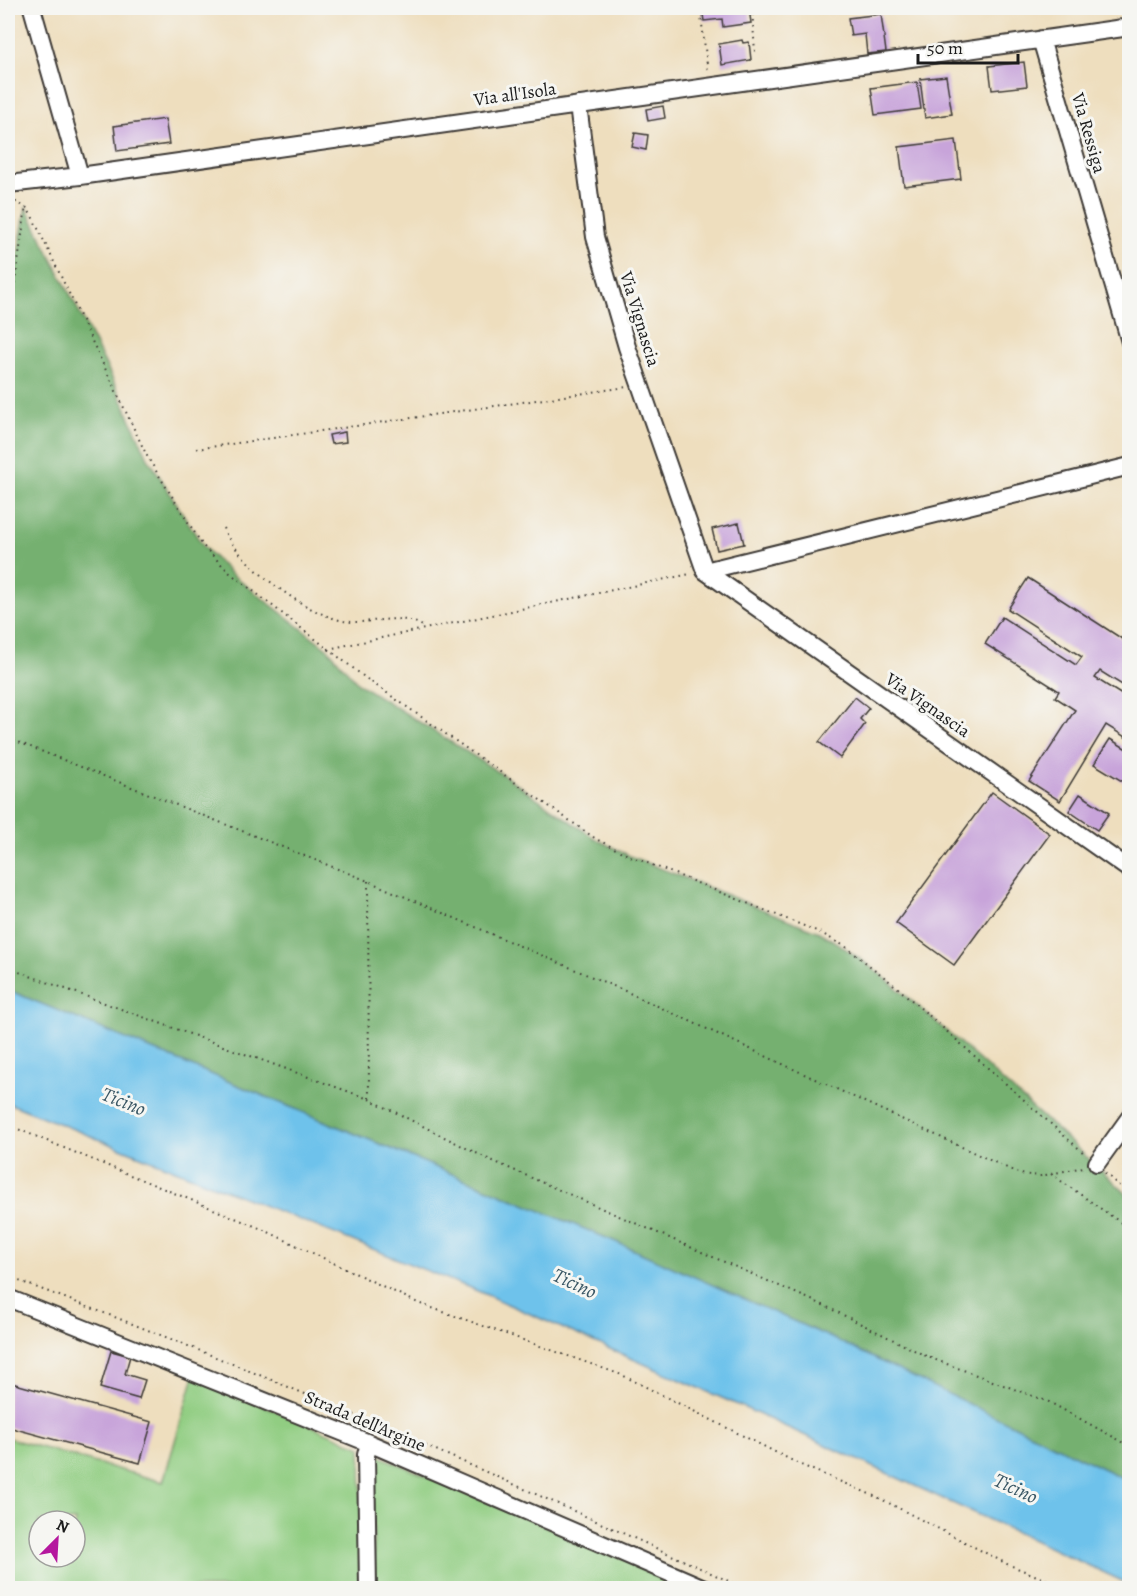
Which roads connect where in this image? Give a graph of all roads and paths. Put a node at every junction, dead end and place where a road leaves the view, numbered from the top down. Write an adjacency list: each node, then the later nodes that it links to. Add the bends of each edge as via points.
1 (32, 8): 9 (street)
2 (700, 8): 7 (path)
3 (752, 8): 6 (path)
4 (1130, 27): 5 (street, Via all'Isola)
5 (1041, 39): 7 (street, Via all'Isola); 14 (street, Via Ressiga)
6 (755, 52)
7 (708, 87): 8 (street, Via all'Isola)
8 (578, 105): 9 (street, Via all'Isola); 15 (street, Via Vignascia, via 595,237)
9 (80, 176): 10 (street, Via all'Isola)
10 (8, 184)
11 (8, 198): 12 (path)
12 (26, 207): 13 (path); 21 (path, via 148,458 183,517 203,546 230,573)
13 (8, 331)
14 (1130, 342)
15 (640, 385): 16 (path); 19 (street, Via Vignascia)
16 (196, 449)
17 (1130, 466): 19 (street)
18 (223, 528): 20 (path, via 235,548 274,583 317,613 352,622 409,620)
19 (705, 571): 20 (path); 23 (street, Via Vignascia)
20 (424, 628): 21 (path)
21 (328, 649): 29 (path, via 596,839 819,932 846,947)
22 (8, 738): 24 (path)
23 (1130, 870)
24 (368, 882): 26 (path); 30 (path, via 625,991 1020,1174)
25 (8, 968): 26 (path)
26 (369, 1099): 36 (path, via 486,1158 823,1305 928,1357 1049,1402)
27 (1130, 1117): 29 (street)
28 (8, 1125): 40 (path, via 262,1229 418,1303 622,1375 1007,1564)
29 (1097, 1163): 30 (path); 31 (path)
30 (1051, 1174): 32 (path)
31 (1130, 1196)
32 (1130, 1229)
33 (8, 1277): 39 (path, via 213,1356 513,1483)
34 (8, 1298): 35 (street, Strada dell'Argine)
35 (369, 1443): 37 (street); 38 (street, Strada dell'Argine)
36 (1130, 1446)
37 (368, 1588)
38 (704, 1588)
39 (744, 1588)
40 (1067, 1588)

